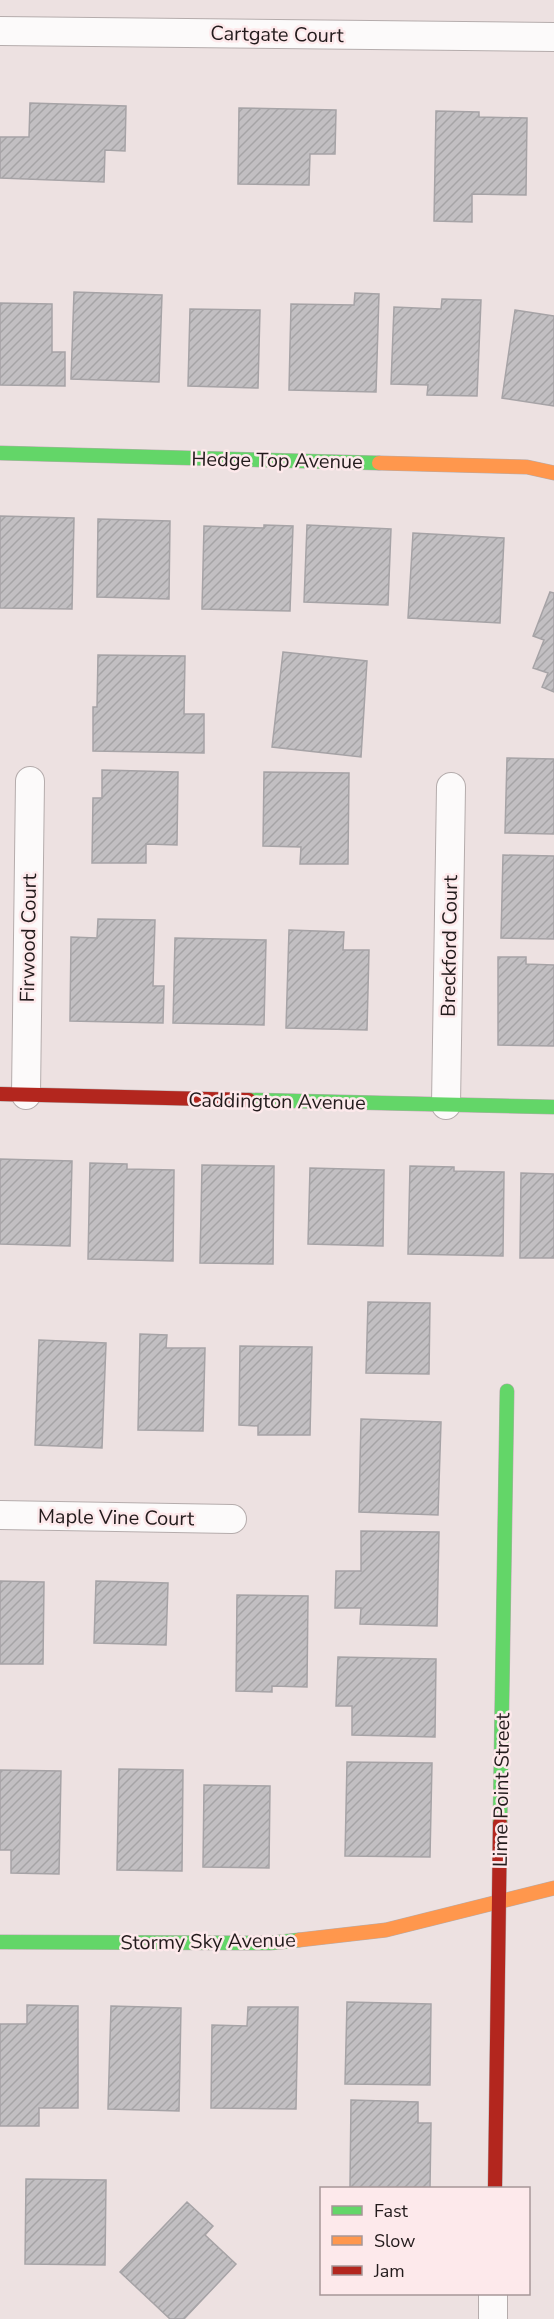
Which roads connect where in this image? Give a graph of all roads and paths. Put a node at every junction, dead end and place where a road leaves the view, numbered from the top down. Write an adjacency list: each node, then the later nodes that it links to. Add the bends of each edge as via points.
1 (0, 31): 2 (street, Cartgate Court)
2 (554, 37)
3 (0, 453): 4 (street, Hedge Top Avenue, via 527,467)
4 (554, 473)
5 (30, 781): 7 (street, Firwood Court)
6 (451, 787): 8 (street, Breckford Court)
7 (13, 1094): 8 (street, Caddington Avenue)
8 (446, 1105): 9 (street, Caddington Avenue)
9 (554, 1107)
10 (507, 1391): 14 (street, Lime Point Street)
11 (0, 1515): 12 (street, Maple Vine Court)
12 (232, 1519)
13 (554, 1888): 14 (street, Stormy Sky Avenue)
14 (499, 1903): 15 (street, Stormy Sky Avenue, via 386,1930 270,1943); 16 (street, Lime Point Street)
15 (0, 1942)
16 (495, 2187)
17 (493, 2295): 18 (street)
18 (493, 2319)

